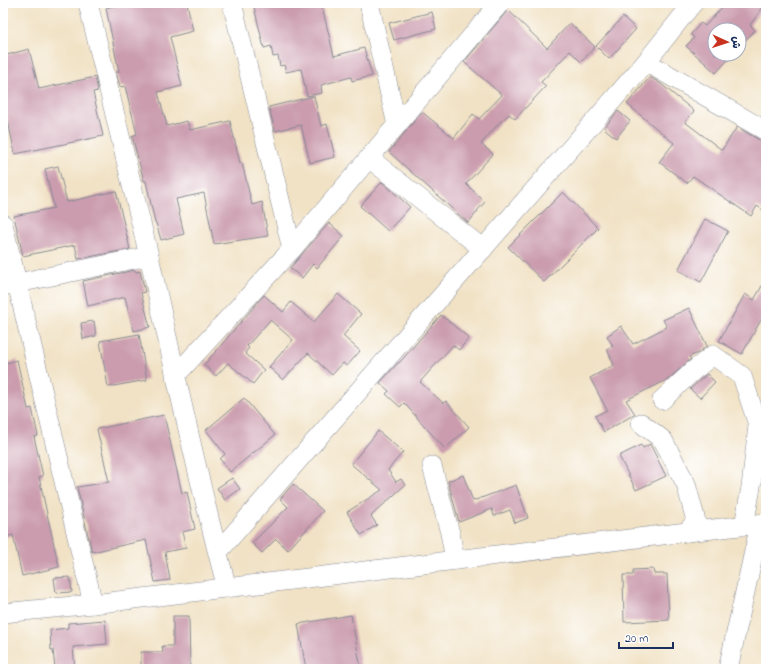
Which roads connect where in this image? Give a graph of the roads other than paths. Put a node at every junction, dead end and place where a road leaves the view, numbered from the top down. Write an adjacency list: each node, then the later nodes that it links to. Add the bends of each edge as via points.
1 (88, 3): 13 (street)
2 (232, 3): 11 (street)
3 (369, 3): 7 (street)
4 (500, 3): 7 (street)
5 (694, 3): 6 (street)
6 (646, 62): 8 (street); 12 (street)
7 (397, 125): 9 (street)
8 (766, 131)
9 (369, 158): 11 (street); 12 (street)
10 (3, 224): 14 (street)
11 (292, 249): 15 (street)
12 (483, 249): 21 (street)
13 (149, 256): 14 (street); 15 (street)
14 (10, 285): 24 (street)
15 (175, 376): 21 (street)
16 (662, 400): 19 (street, via 713,355 742,376 758,425 751,487)
17 (641, 423): 20 (street, via 663,440 686,484 696,521)
18 (432, 466): 22 (street)
19 (757, 524): 20 (street); 26 (street)
20 (687, 532): 22 (street)
21 (218, 552): 23 (street)
22 (455, 560): 23 (street)
23 (228, 588): 24 (street)
24 (93, 604): 25 (street)
25 (3, 613)
26 (728, 669)

